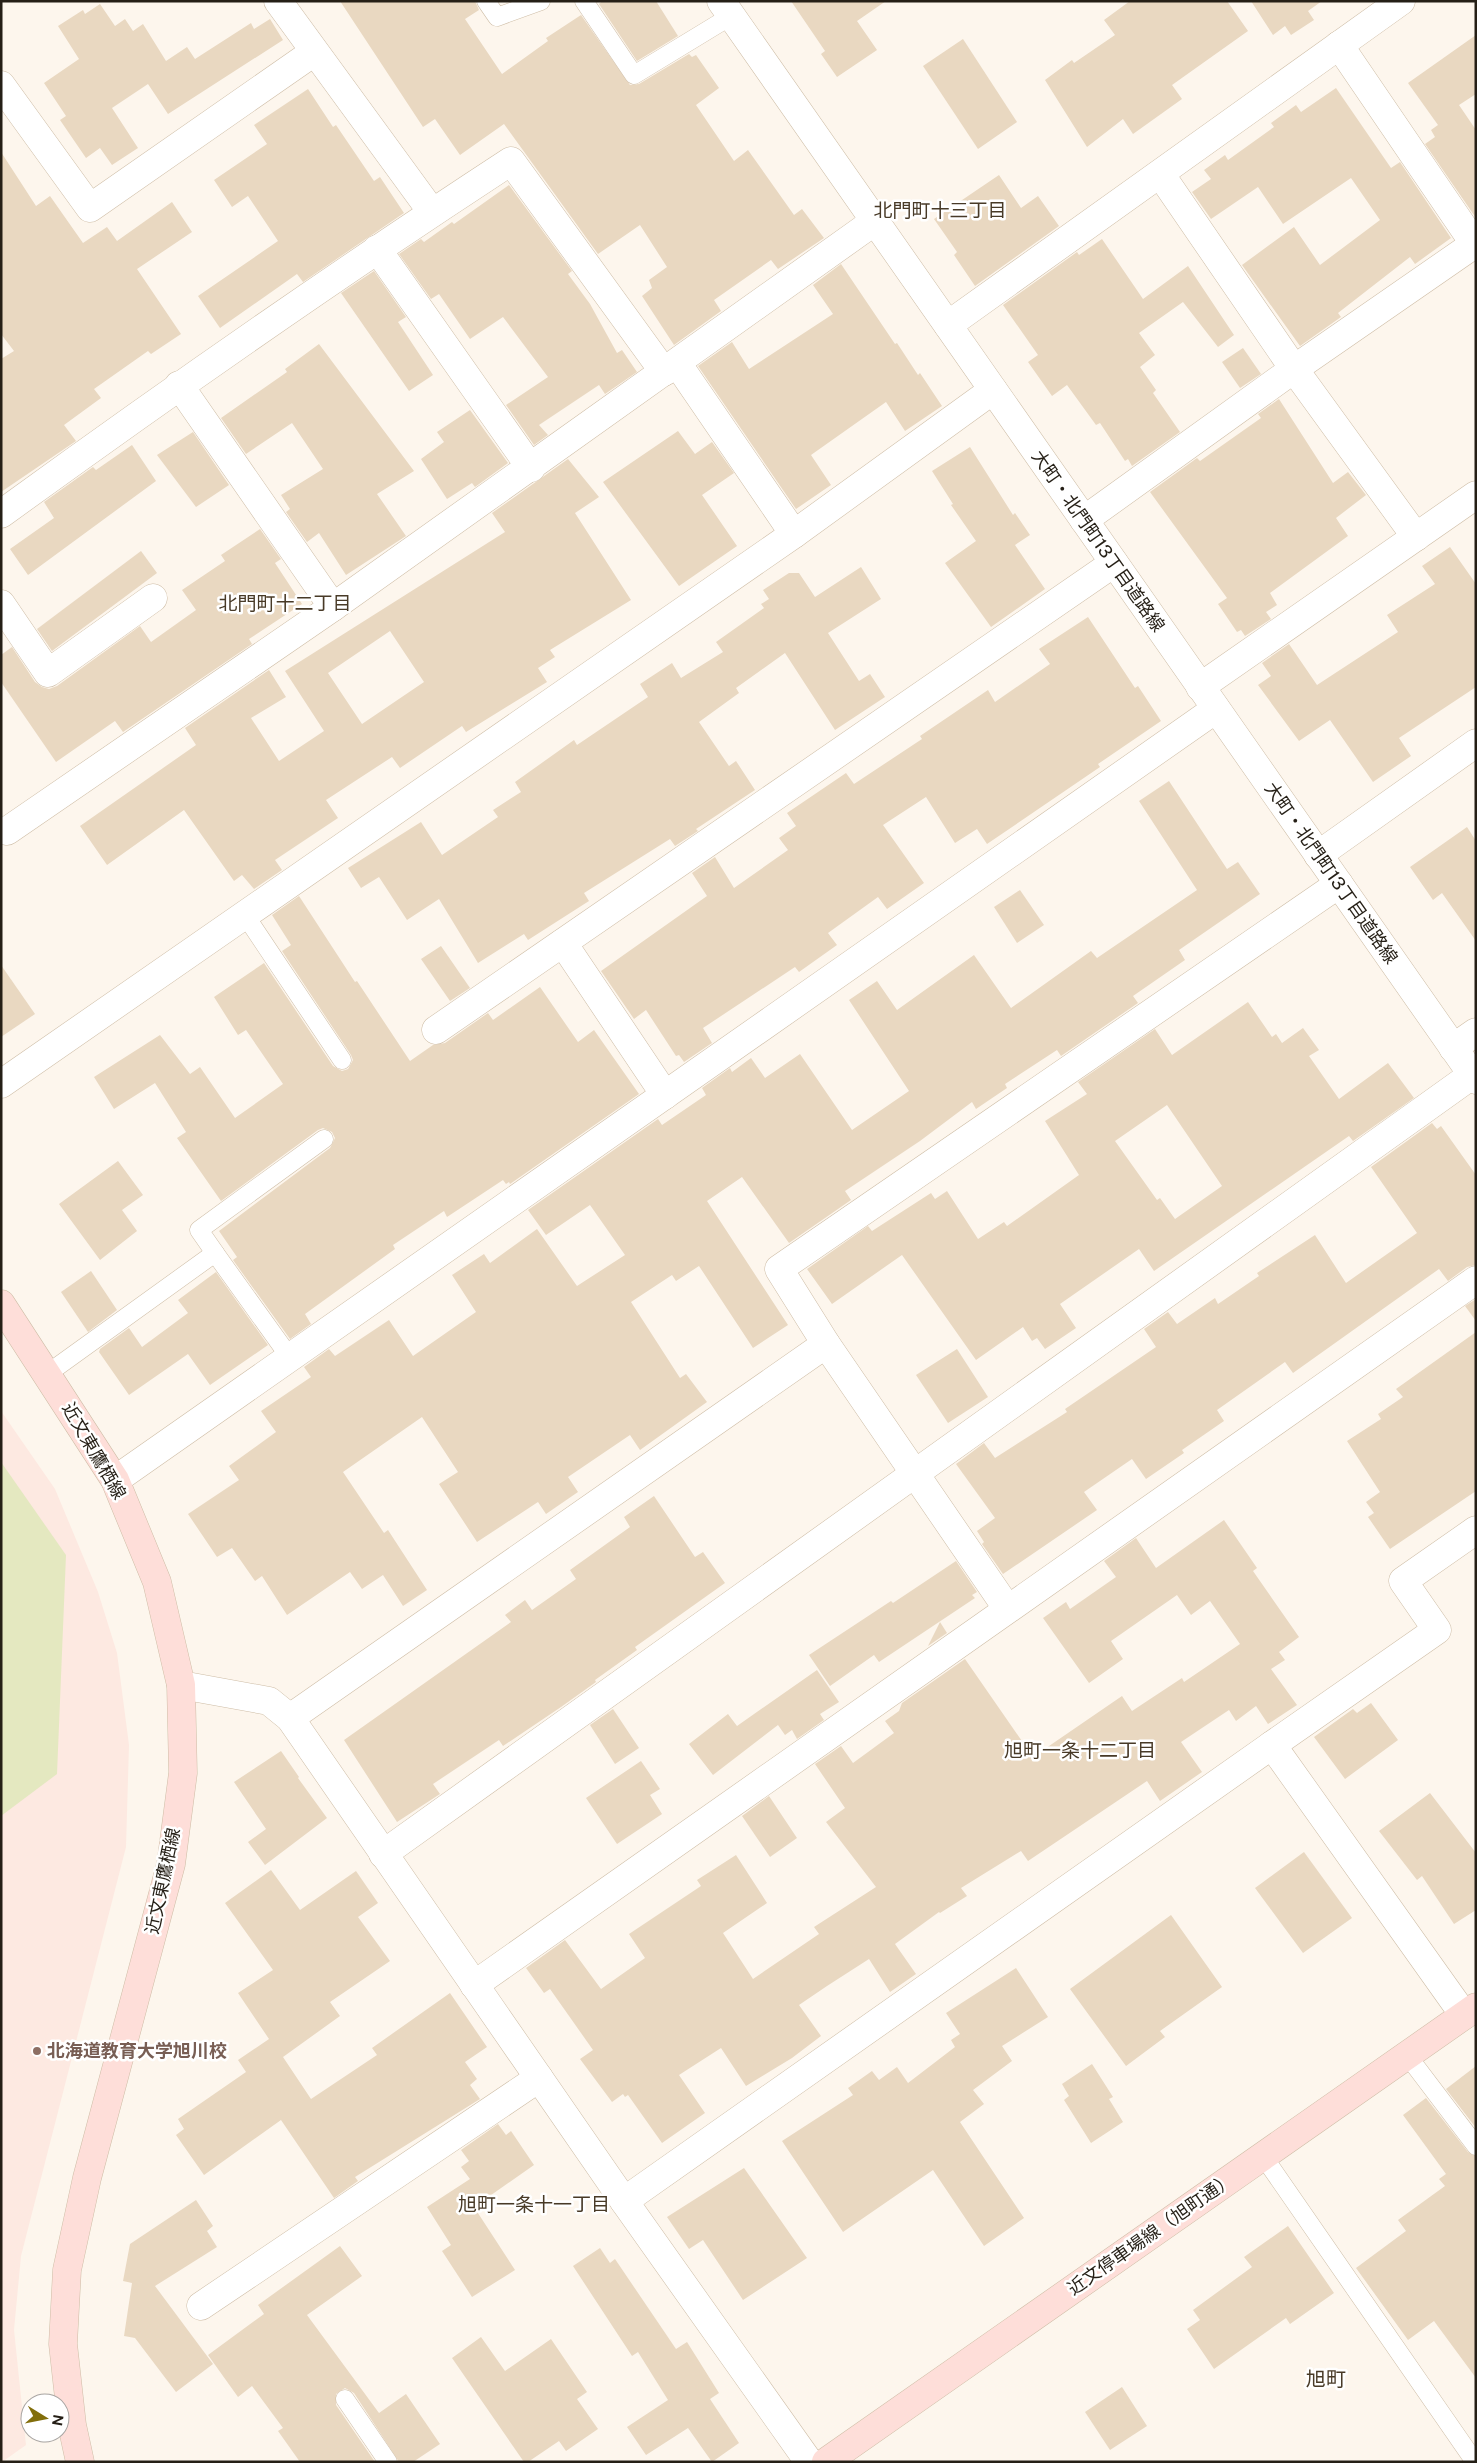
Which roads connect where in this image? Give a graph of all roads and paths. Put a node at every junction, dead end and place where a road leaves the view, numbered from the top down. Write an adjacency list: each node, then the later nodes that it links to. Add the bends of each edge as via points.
1 (278, 1): 8 (street)
2 (486, 1): 3 (lane, via 497,16)
3 (541, 1)
4 (584, 1): 6 (lane, via 634,75)
5 (1401, 1): 7 (street)
6 (726, 8): 12 (street, 大町・北門町13丁目道路線)
7 (1339, 45): 10 (street); 13 (street)
8 (314, 52): 9 (street, via 90,208); 11 (street)
9 (1, 86)
10 (1161, 175): 15 (street); 17 (street)
11 (432, 212): 14 (street); 16 (street, via 511,161)
12 (875, 221): 15 (street, 大町・北門町13丁目道路線); 16 (street)
13 (1475, 244): 17 (street)
14 (377, 249): 18 (street); 20 (street)
15 (948, 325): 19 (street, 大町・北門町13丁目道路線)
16 (670, 367): 20 (street); 24 (street)
17 (1294, 369): 23 (street); 25 (street)
18 (179, 385): 22 (street); 29 (street)
19 (993, 390): 23 (street, 大町・北門町13丁目道路線); 24 (street)
20 (531, 468): 29 (street)
21 (1476, 495): 25 (street)
22 (1, 514)
23 (1084, 520): 26 (street, 大町・北門町13丁目道路線)
24 (794, 534): 36 (street)
25 (1416, 536): 30 (street)
26 (1114, 563): 30 (street, 大町・北門町13丁目道路線); 37 (street)
27 (153, 598): 28 (street, via 48,673)
28 (1, 604)
29 (333, 607): 33 (street)
30 (1200, 687): 31 (street, 大町・北門町13丁目道路線)
31 (1216, 709): 34 (street, 大町・北門町13丁目道路線); 44 (street)
32 (1476, 743): 34 (street)
33 (4, 827)
34 (1318, 855): 35 (street, 大町・北門町13丁目道路線)
35 (1339, 884): 40 (street, 大町・北門町13丁目道路線); 49 (street, via 779,1269)
36 (245, 915): 41 (lane); 43 (street)
37 (563, 943): 38 (street); 44 (street)
38 (436, 1030)
39 (1476, 1032): 40 (street)
40 (1453, 1048): 42 (street, 大町・北門町13丁目道路線)
41 (342, 1060)
42 (1474, 1078): 52 (street)
43 (1, 1084)
44 (664, 1095): 50 (street)
45 (324, 1139): 46 (lane, via 199,1230)
46 (215, 1253): 50 (lane); 51 (lane)
47 (1476, 1280): 55 (street)
48 (1, 1304): 51 (street, 近文東鷹栖線)
49 (826, 1344): 52 (street); 57 (street)
50 (291, 1359): 53 (street)
51 (47, 1374): 53 (street, 近文東鷹栖線)
52 (916, 1474): 55 (street); 59 (street)
53 (115, 1480): 56 (street, 近文東鷹栖線, via 157,1582)
54 (1476, 1530): 58 (street, via 1403,1581 1437,1630)
55 (1008, 1608): 60 (street)
56 (181, 1685): 57 (street, via 269,1701); 69 (street, 近文東鷹栖線, via 183,1773 171,1864 87,2178 67,2270 63,2344 72,2425)
57 (290, 1718): 59 (street)
58 (1272, 1745): 61 (street); 66 (street)
59 (383, 1854): 60 (street)
60 (474, 1985): 63 (street)
61 (1470, 2011): 62 (street, 近文停車場線（旭町通）)
62 (1407, 2055): 64 (lane); 65 (street, 近文停車場線（旭町通）)
63 (539, 2078): 66 (street); 67 (street)
64 (1476, 2146)
65 (1263, 2156): 72 (street, 近文停車場線（旭町通）); 73 (lane)
66 (624, 2200): 71 (street)
67 (201, 2306)
68 (345, 2399): 70 (lane)
69 (80, 2462)
70 (388, 2462)
71 (809, 2462)
72 (826, 2462)
73 (1474, 2462)

